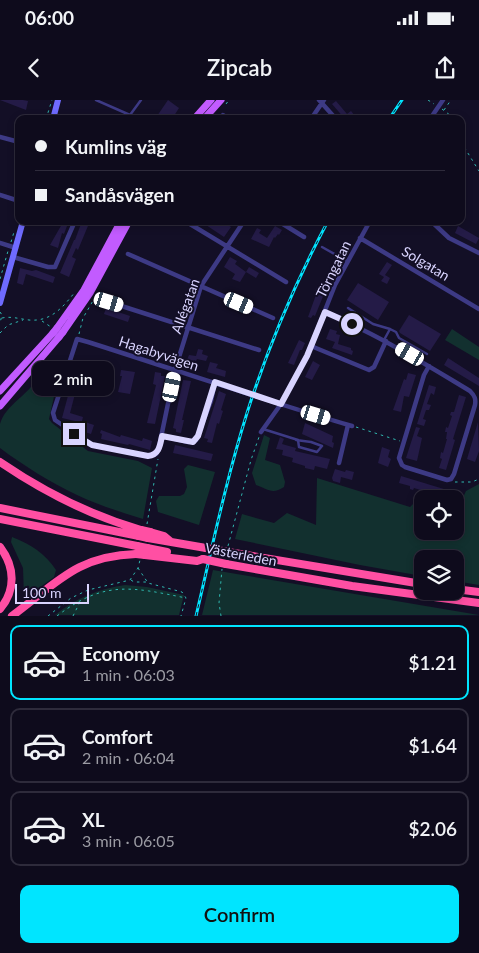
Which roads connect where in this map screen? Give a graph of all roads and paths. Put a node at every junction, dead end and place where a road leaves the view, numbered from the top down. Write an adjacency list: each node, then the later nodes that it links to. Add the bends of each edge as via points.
1 (52, 100): 12 (path)
2 (58, 100): 13 (street)
3 (96, 100): 4 (lane, via 130,115)
4 (140, 100)
5 (211, 100): 14 (main road)
6 (222, 100): 15 (main road)
7 (428, 100): 10 (path)
8 (451, 100): 19 (path, via 444,110)
9 (321, 101): 16 (street); 17 (street)
10 (433, 101): 11 (street)
11 (442, 102): 18 (street)
12 (47, 115)
13 (54, 115)
14 (198, 115)
15 (208, 115)
16 (313, 115)
17 (333, 115)
18 (433, 115)
19 (450, 115)
20 (0, 137): 21 (street)
21 (15, 141)
22 (465, 148): 23 (path)
23 (479, 171)
24 (0, 195): 25 (street)
25 (15, 200)
26 (22, 225): 42 (street)
27 (73, 225): 45 (street, via 54,267)
28 (119, 225): 70 (main road, via 84,290)
29 (127, 225): 70 (main road, via 90,293)
30 (192, 225): 40 (street)
31 (241, 225): 40 (street, Allégatan)
32 (284, 225): 37 (street)
33 (368, 225): 38 (street, Törngatan)
34 (436, 225): 36 (street)
35 (440, 225): 36 (street)
36 (439, 228): 43 (street, via 449,238)
37 (304, 237)
38 (360, 238): 46 (street, Törngatan); 56 (street, Solgatan)
39 (0, 243): 42 (street)
40 (227, 246): 47 (street); 48 (street, Allégatan)
41 (322, 247): 46 (lane)
42 (16, 248): 45 (street)
43 (479, 253)
44 (128, 254): 48 (street)
45 (13, 257): 52 (street)
46 (347, 261): 60 (street, Törngatan)
47 (286, 282)
48 (202, 286): 63 (street); 68 (street, Allégatan)
49 (77, 289): 57 (path)
50 (94, 298): 51 (path)
51 (109, 302): 68 (street)
52 (0, 303)
53 (87, 306): 54 (path)
54 (90, 306)
55 (348, 308): 69 (lane, via 374,324)
56 (479, 309)
57 (60, 310): 58 (path); 65 (path)
58 (63, 310)
59 (0, 312): 61 (path)
60 (325, 312): 73 (street); 74 (street, Törngatan)
61 (2, 318): 64 (path); 67 (path)
62 (79, 318): 66 (path)
63 (273, 318)
64 (29, 320): 65 (path); 71 (path, via 8,325)
65 (40, 320): 70 (path)
66 (82, 321)
67 (0, 323)
68 (188, 327): 75 (street); 78 (street, Allégatan)
69 (390, 329): 73 (lane); 76 (lane)
70 (56, 332): 80 (main road); 82 (main road)
71 (0, 333)
72 (78, 340): 78 (street, Hagabyvägen); 85 (street, Allégatan, via 53,413 55,420 92,445 148,456 158,451)
73 (385, 340): 74 (street, via 374,367 369,370); 77 (street)
74 (311, 346): 81 (street, Törngatan)
75 (259, 350)
76 (426, 354)
77 (429, 366): 87 (street); 91 (street, via 470,391 476,400 454,474)
78 (175, 370): 79 (street, Hagabyvägen); 85 (street, Allégatan)
79 (215, 382): 81 (street, Hagabyvägen); 85 (street, via 196,440 188,442)
80 (0, 392)
81 (281, 404): 83 (street, Hagabyvägen); 84 (street, Törngatan)
82 (0, 406)
83 (350, 425): 87 (path); 89 (street)
84 (262, 430): 86 (lane); 97 (path)
85 (162, 436)
86 (296, 440): 86 (lane, via 299,447 318,452 322,446)
87 (403, 442): 91 (street, via 399,458 402,465)
88 (0, 462): 94 (highway, Västerleden, via 57,497)
89 (339, 463)
90 (479, 479): 91 (path, via 464,483)
91 (447, 480)
92 (0, 508): 94 (highway, Västerleden)
93 (0, 518): 96 (highway)
94 (140, 533): 97 (highway, Västerleden, bridge, via 163,535 172,542)
95 (0, 547): 108 (highway, via 10,564 12,578 10,592)
96 (137, 550): 98 (highway, Västerleden, bridge, via 197,561 203,559); 109 (highway, via 76,568)
97 (227, 551): 102 (highway, Västerleden)
98 (224, 566): 107 (highway, Västerleden); 113 (path, via 219,603)
99 (138, 568): 101 (path)
100 (130, 580): 101 (path)
101 (147, 581): 105 (path, via 180,591)
102 (414, 583)
103 (464, 590): 104 (highway)
104 (479, 592)
105 (186, 598): 106 (path, via 123,588); 112 (path)
106 (81, 600): 110 (path); 111 (path)
107 (479, 603)
108 (0, 609)
109 (12, 616)
110 (57, 616)
111 (73, 616)
112 (182, 616)
113 (221, 616)

